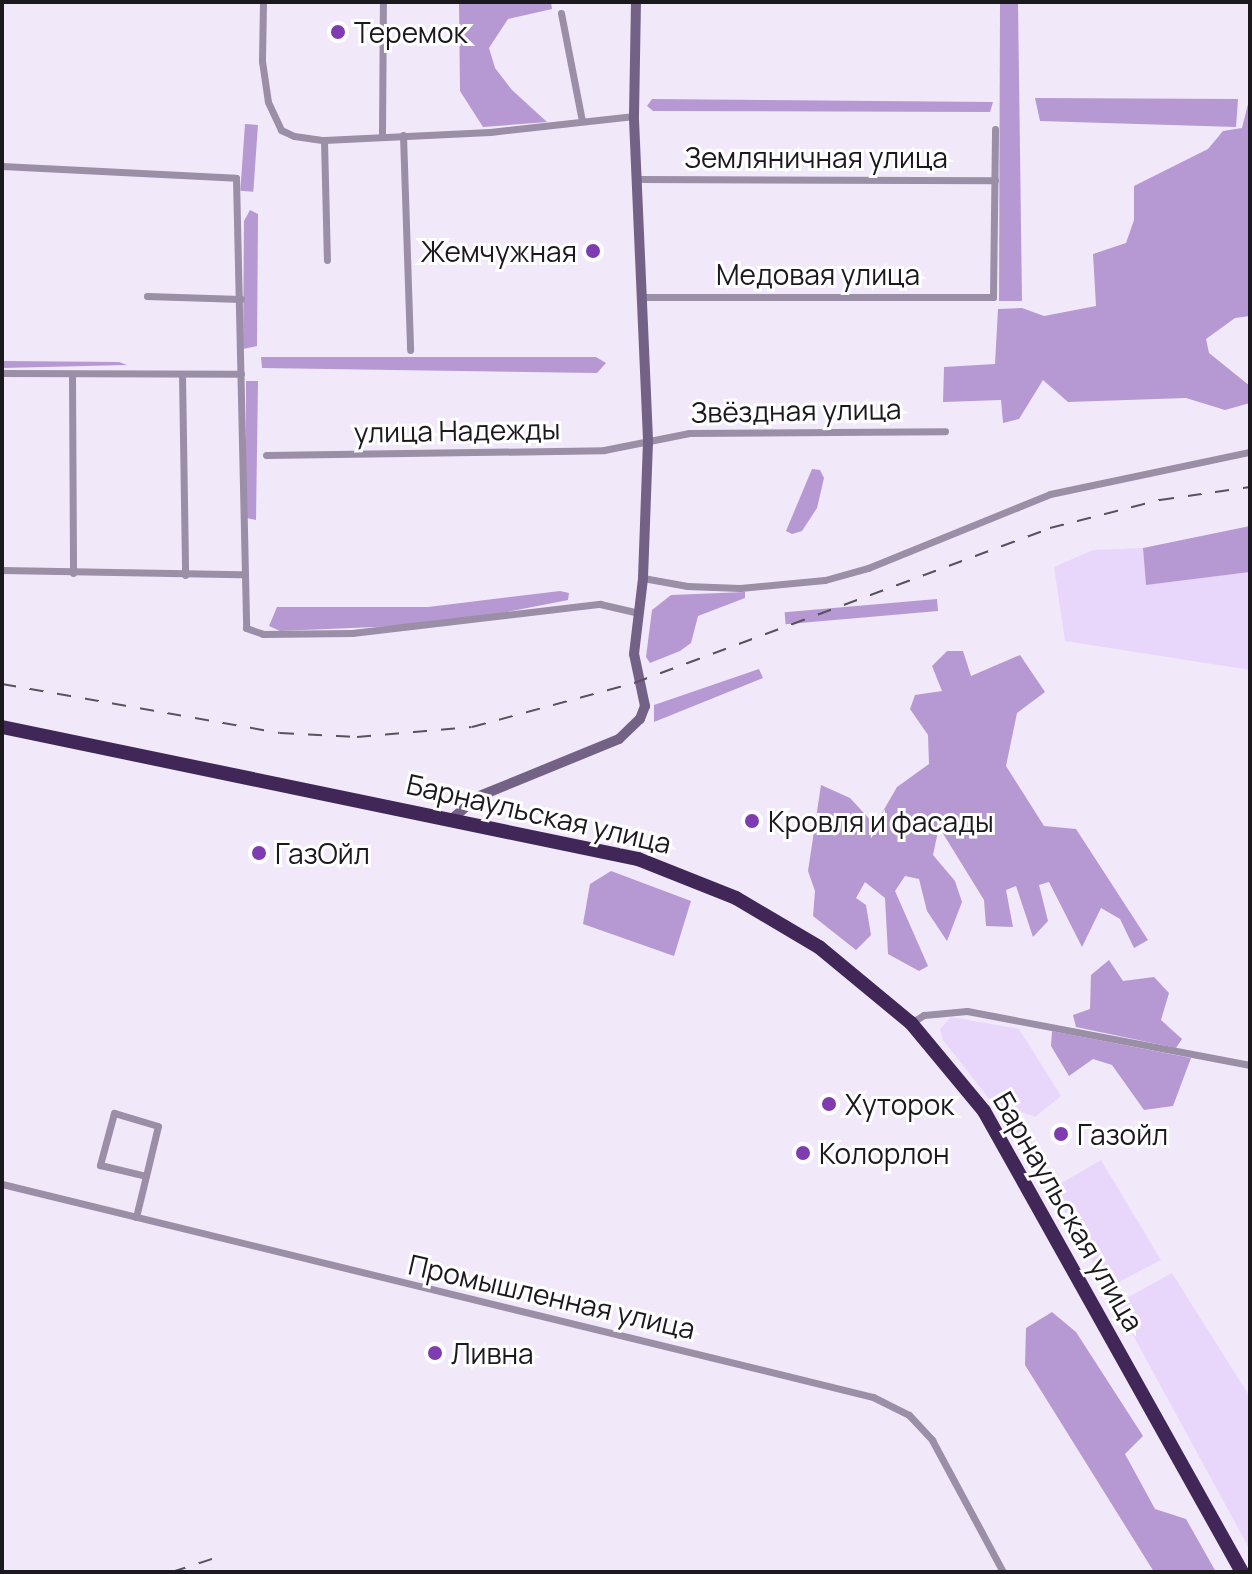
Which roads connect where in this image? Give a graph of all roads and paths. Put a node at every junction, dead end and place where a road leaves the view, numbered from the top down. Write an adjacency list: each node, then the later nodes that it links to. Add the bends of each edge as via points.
1 (263, 2): 10 (street, via 262,61 275,121 294,136)
2 (383, 2): 8 (street)
3 (636, 2): 5 (street)
4 (561, 13): 6 (street)
5 (634, 116): 6 (street); 12 (street)
6 (582, 121): 9 (street)
7 (995, 129): 13 (street)
8 (382, 135): 9 (street); 10 (street)
9 (403, 135): 18 (street)
10 (324, 140): 14 (street)
11 (2, 166): 17 (street, via 233,176)
12 (637, 179): 13 (street, Земляничная улица); 16 (street)
13 (995, 180): 16 (street, Медовая улица, via 993,297)
14 (327, 260)
15 (147, 296): 17 (street)
16 (643, 297): 24 (street)
17 (241, 299): 22 (street)
18 (410, 350)
19 (2, 373): 20 (street)
20 (72, 374): 21 (street); 28 (street)
21 (182, 374): 22 (street); 30 (street)
22 (241, 374): 29 (street)
23 (945, 431): 24 (street, Звёздная улица, via 770,430)
24 (648, 440): 26 (street, улица Надежды, via 604,450); 31 (street)
25 (1250, 452): 31 (street, via 1050,494 868,568 825,580 740,588)
26 (266, 455)
27 (2, 570): 28 (street)
28 (73, 573): 30 (street)
29 (241, 574): 30 (street); 32 (street, via 246,628 263,634 352,633 600,604)
30 (185, 575)
31 (643, 578): 32 (street)
32 (639, 613): 34 (street, via 634,654 645,706 630,730 477,797)
33 (2, 727): 34 (highway, Барнаульская улица)
34 (453, 818): 35 (highway, Барнаульская улица, via 638,859 710,885 819,947)
35 (911, 1023): 36 (street, via 924,1015 967,1011); 41 (highway, Барнаульская улица, via 967,1088 1006,1146)
36 (1250, 1065)
37 (146, 1176): 37 (street, via 158,1126 114,1113 100,1165); 39 (street)
38 (2, 1184): 39 (street, Промышленная улица)
39 (136, 1217): 40 (street, Промышленная улица, via 873,1397 909,1415 932,1440)
40 (1003, 1572)
41 (1242, 1572)

